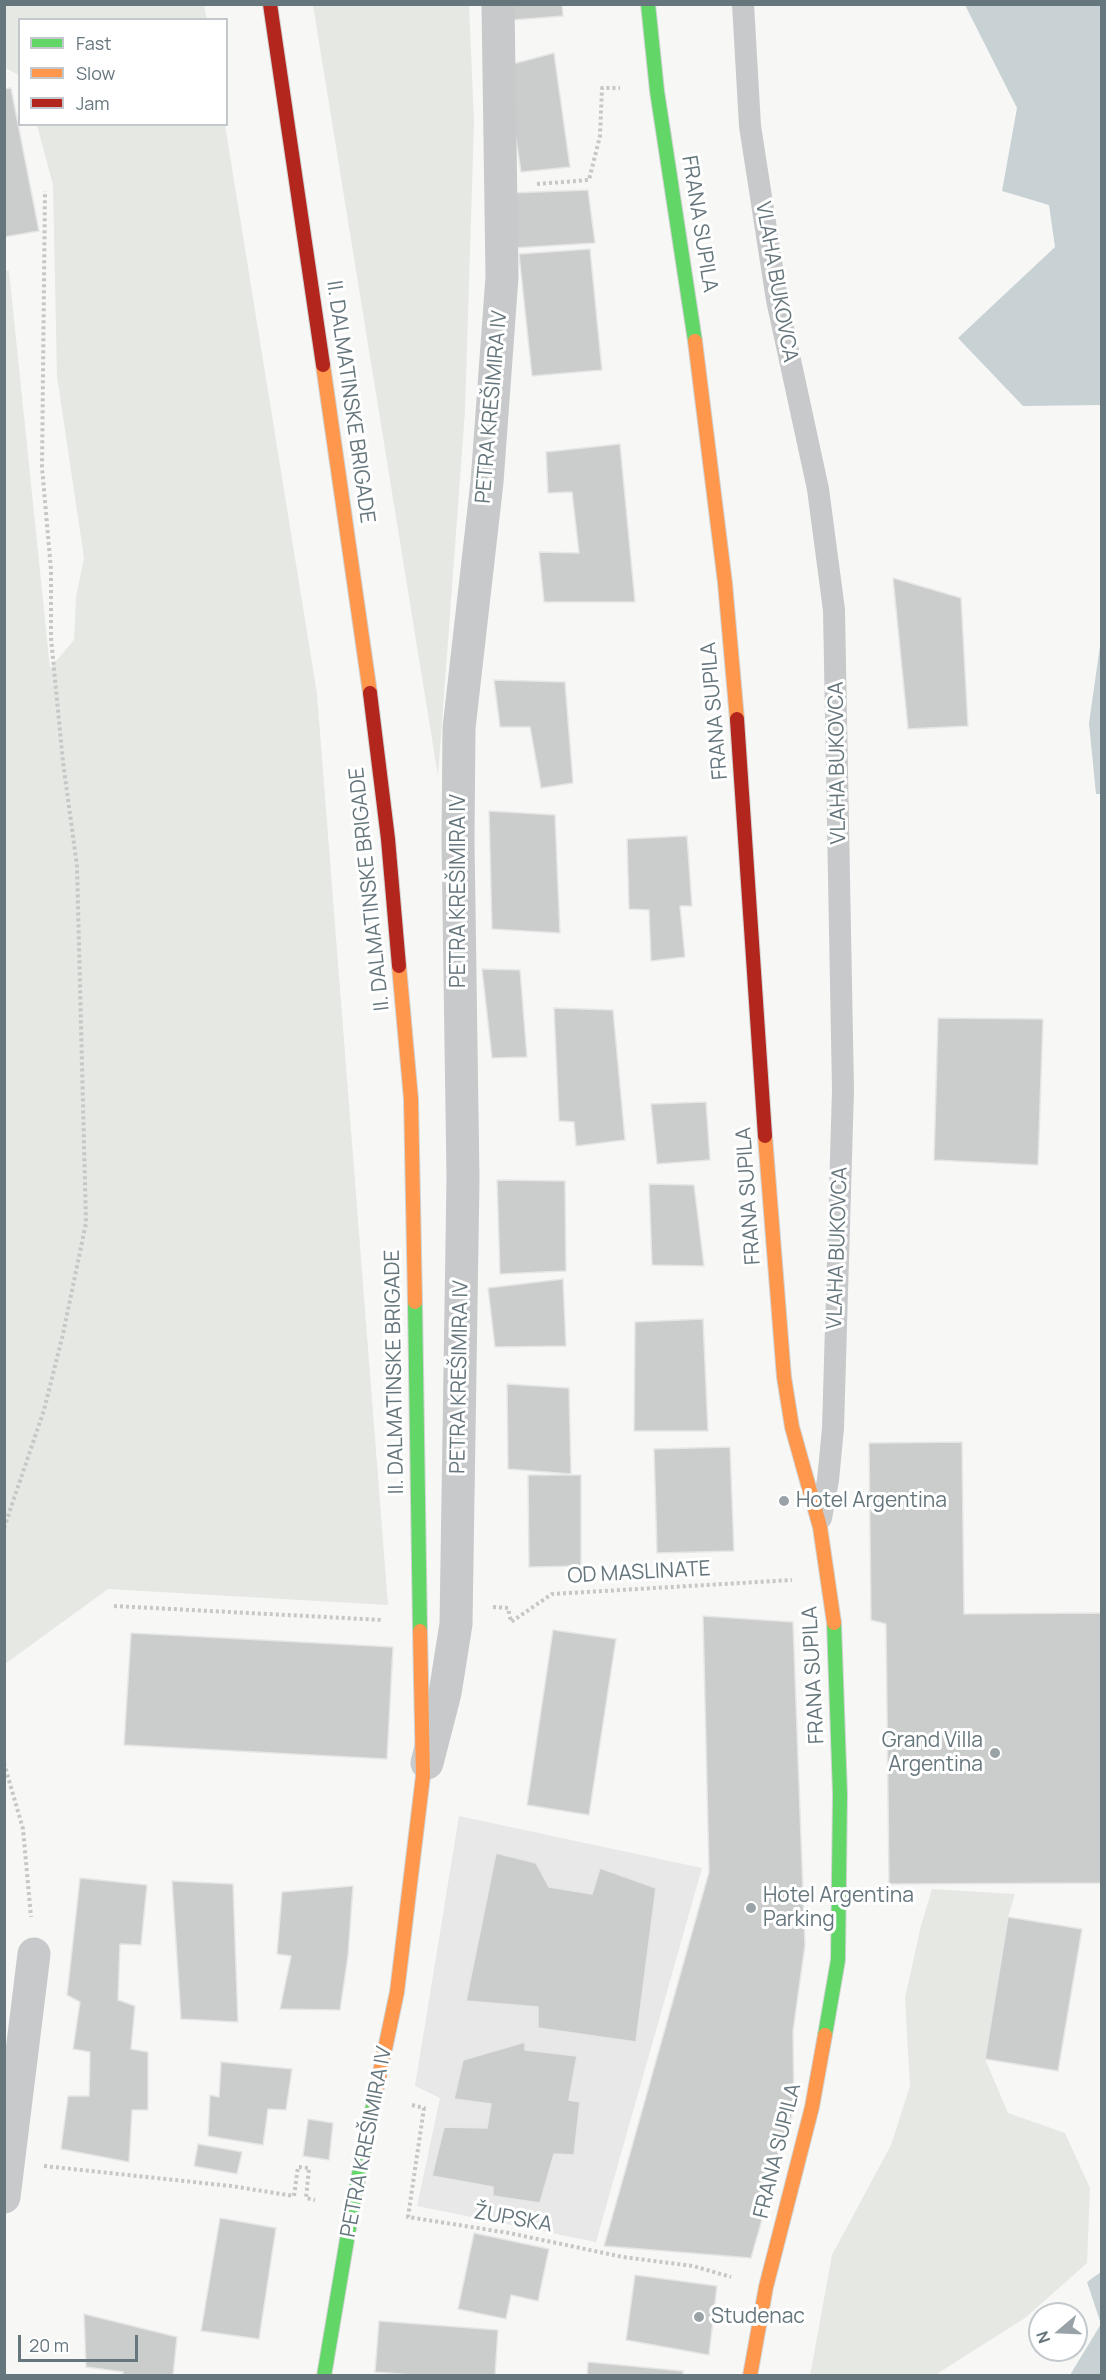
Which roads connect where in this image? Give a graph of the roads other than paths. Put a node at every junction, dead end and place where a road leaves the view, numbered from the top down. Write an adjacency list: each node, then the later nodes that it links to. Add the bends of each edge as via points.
1 (270, 4): 6 (street, II. DALMATINSKE BRIGADE, via 368,673 388,839 411,1099)
2 (498, 4): 6 (street, PETRA KREŠIMIRA IV, via 502,277 487,482 459,728 463,1179 456,1624 445,1693)
3 (648, 4): 5 (street, FRANA SUPILA, via 725,582 784,1377 794,1437)
4 (742, 4): 5 (lane, VLAHA BUKOVCA, via 750,126 775,289 818,489 834,610 843,1090 833,1428)
5 (820, 1527): 10 (street, FRANA SUPILA, via 835,1633 840,1794 838,1960 812,2107 766,2287)
6 (423, 1776): 9 (street, PETRA KREŠIMIRA IV, via 397,1992 353,2204)
7 (34, 1954): 8 (street)
8 (4, 2197)
9 (324, 2376)
10 (750, 2376)

